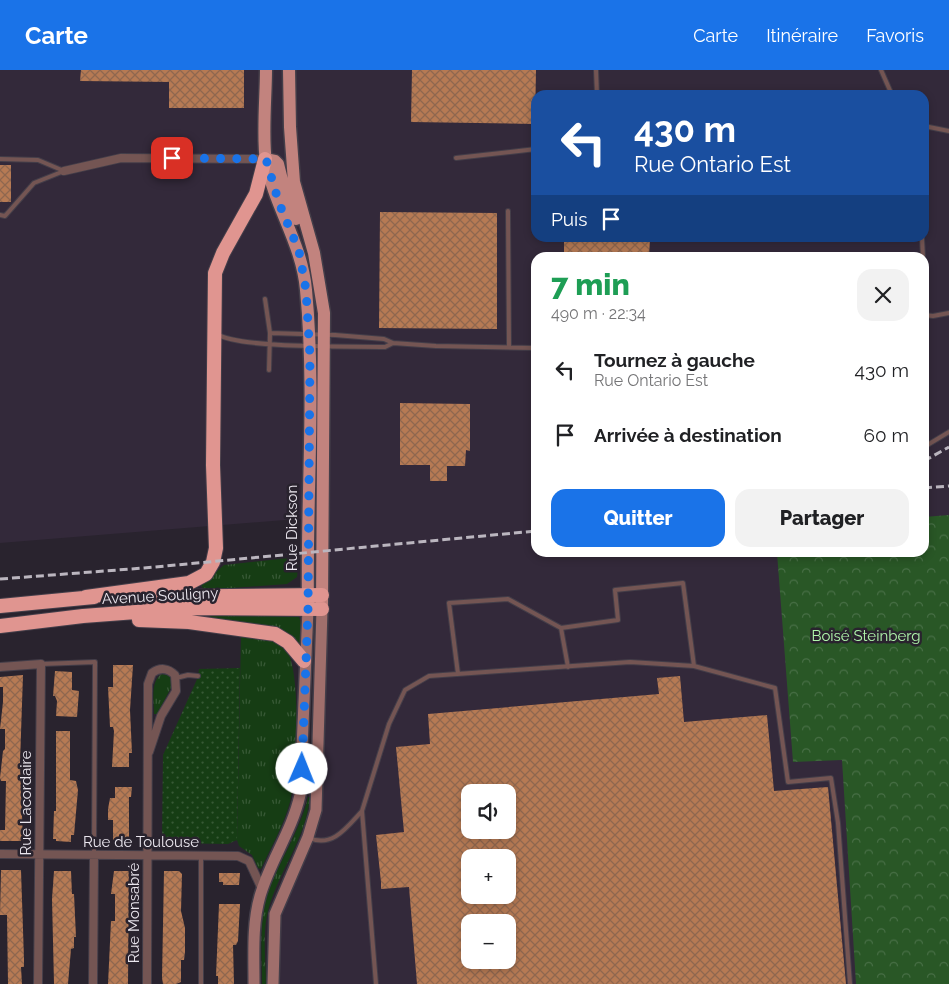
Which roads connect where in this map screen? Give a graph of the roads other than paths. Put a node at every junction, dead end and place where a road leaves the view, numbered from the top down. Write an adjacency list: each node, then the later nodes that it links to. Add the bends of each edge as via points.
1 (266, 70): 12 (main road, Rue Dickson)
2 (290, 70): 16 (main road, Rue Dickson, via 294,182)
3 (596, 70): 5 (lane)
4 (881, 70): 6 (lane)
5 (597, 90)
6 (890, 90)
7 (929, 127): 8 (lane)
8 (949, 131)
9 (531, 150): 10 (lane)
10 (456, 158)
11 (0, 159): 13 (lane, via 38,160)
12 (266, 159): 13 (street, via 121,158); 16 (main road, via 278,164 288,200); 20 (highway, via 256,194 223,252 215,273); 22 (main road, Rue Dickson, via 301,257)
13 (64, 171): 15 (lane, via 34,183 5,216)
14 (508, 211): 26 (lane)
15 (0, 216)
16 (317, 267): 23 (main road, Rue Dickson, via 322,293)
17 (265, 299): 21 (lane)
18 (949, 313): 19 (lane)
19 (929, 316)
20 (213, 332): 24 (lane, via 230,340); 31 (highway, via 216,548 213,562 206,574 189,583)
21 (270, 333): 22 (lane); 24 (lane)
22 (309, 340): 23 (lane); 23 (lane); 24 (lane); 32 (main road, Rue Dickson)
23 (323, 340): 25 (lane, via 385,346); 25 (lane, via 384,339); 32 (main road, Rue Dickson)
24 (270, 343): 28 (lane)
25 (393, 343): 26 (lane)
26 (509, 347): 27 (lane)
27 (531, 348)
28 (269, 370)
29 (949, 432): 30 (lane)
30 (929, 444)
31 (86, 597): 32 (highway, Avenue Souligny); 33 (highway, Avenue Souligny)
32 (315, 602): 34 (highway, Avenue Souligny); 37 (main road, Rue Dickson); 47 (main road, Rue Dickson, via 318,785 316,810)
33 (0, 606)
34 (83, 616): 35 (highway, Avenue Souligny); 37 (highway, via 189,622 260,631 285,639)
35 (0, 626)
36 (561, 628): 39 (lane, via 618,620 615,590 683,583); 41 (lane); 42 (lane, via 508,598 449,603)
37 (304, 661): 53 (main road, Rue Dickson, via 300,795)
38 (41, 664): 40 (street); 49 (street, Rue Lacordaire); 50 (lane, via 95,662)
39 (694, 666): 41 (lane, via 630,662); 63 (lane, via 775,688 788,782 831,778 838,823)
40 (0, 667)
41 (568, 667): 42 (lane)
42 (458, 674): 46 (lane, via 429,676 405,690 389,724)
43 (198, 676): 44 (lane)
44 (176, 678): 45 (street, Rue Monsabré, via 176,691 161,716); 45 (street, Rue Monsabré, via 172,671 161,669 152,673 150,678)
45 (149, 752): 51 (street, Rue Monsabré)
46 (362, 811): 47 (lane, via 334,839 327,842); 54 (lane)
47 (308, 837): 60 (main road, Rue Dickson, via 275,914)
48 (0, 854): 49 (street, Rue de Toulouse)
49 (40, 854): 50 (street, Rue de Toulouse); 55 (street, Rue Lacordaire)
50 (94, 855): 51 (street, Rue de Toulouse); 56 (street)
51 (148, 855): 52 (street, Rue de Toulouse); 57 (street, Rue Monsabré)
52 (201, 856): 53 (street, Rue de Toulouse, via 247,858); 58 (lane)
53 (262, 889): 59 (main road, Rue Dickson, via 255,923)
54 (376, 979): 61 (lane); 62 (lane)
55 (38, 984)
56 (93, 984)
57 (147, 984)
58 (201, 984)
59 (254, 984)
60 (273, 984)
61 (376, 984)
62 (381, 984)
63 (850, 984)

